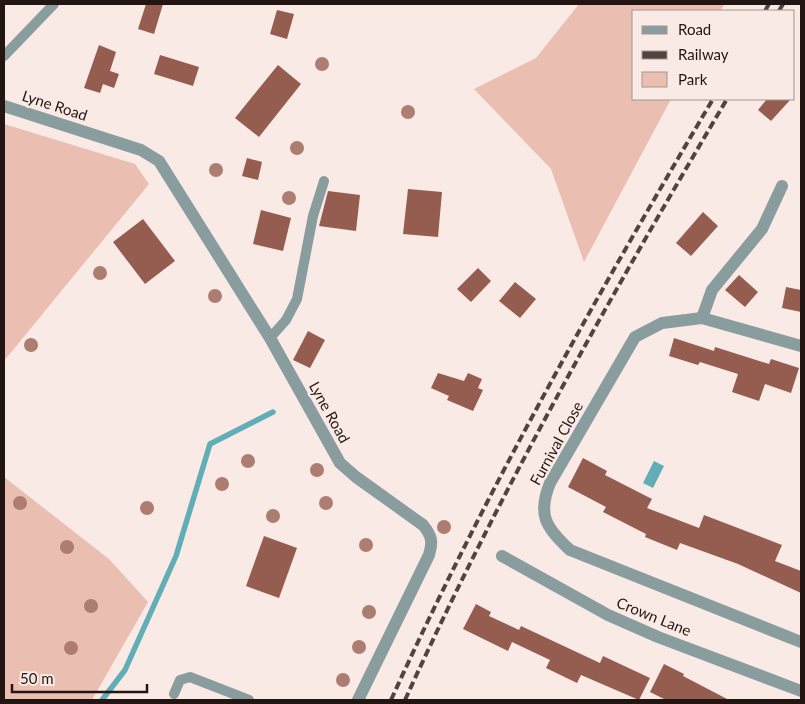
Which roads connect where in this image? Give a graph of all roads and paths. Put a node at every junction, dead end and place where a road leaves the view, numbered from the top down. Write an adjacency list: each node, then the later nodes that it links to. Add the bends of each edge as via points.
1 (54, 4): 2 (lane)
2 (4, 56)
3 (4, 106): 7 (street, Lyne Road, via 141,150 159,161)
4 (324, 181): 7 (lane, via 313,216 296,299 286,320)
5 (782, 186): 6 (street, via 762,229 712,290)
6 (702, 318): 8 (street, Furnival Close); 10 (street, Furnival Close, via 662,323 635,337 550,483 543,510 546,522 564,544 589,559)
7 (270, 338): 14 (street, Lyne Road, via 340,463 431,534 429,556)
8 (801, 346)
9 (502, 556): 11 (street, Crown Lane, via 608,615)
10 (801, 642)
11 (801, 691)
12 (174, 694): 13 (lane, via 180,680 190,677)
13 (249, 700)
14 (358, 700)

